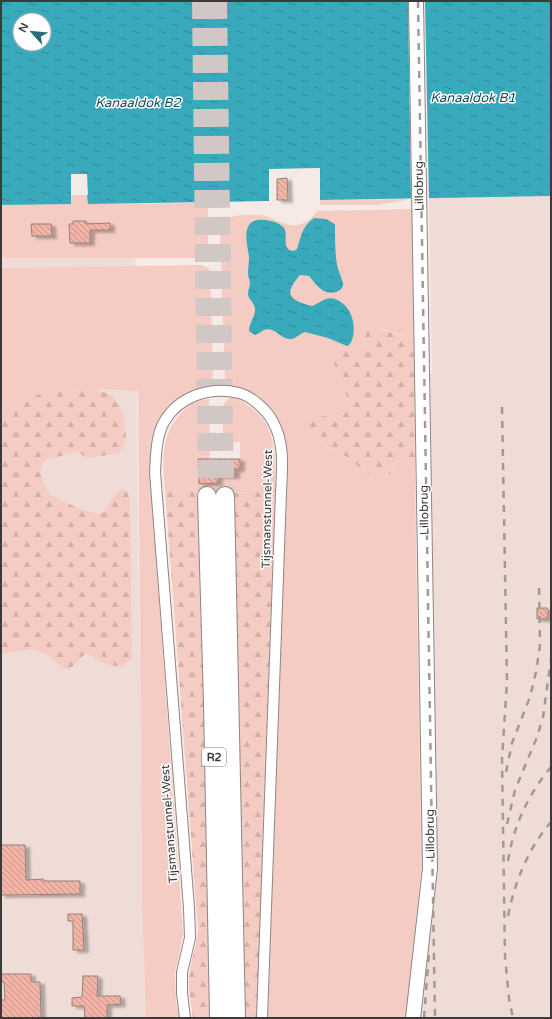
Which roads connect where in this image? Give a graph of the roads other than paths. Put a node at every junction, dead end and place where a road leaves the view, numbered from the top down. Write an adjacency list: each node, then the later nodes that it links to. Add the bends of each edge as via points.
1 (416, 1): 8 (street, Lillobrug, via 430,868)
2 (206, 496): 5 (highway, R2)
3 (225, 496): 6 (highway, R2)
4 (185, 1018): 7 (street, Tijsmanstunnel-West, via 182,972 190,938 189,908 155,472 157,444 164,422 178,405 192,396 208,392 240,393 258,403 274,423 281,444)
5 (219, 1018)
6 (236, 1018)
7 (262, 1018)
8 (413, 1018)

